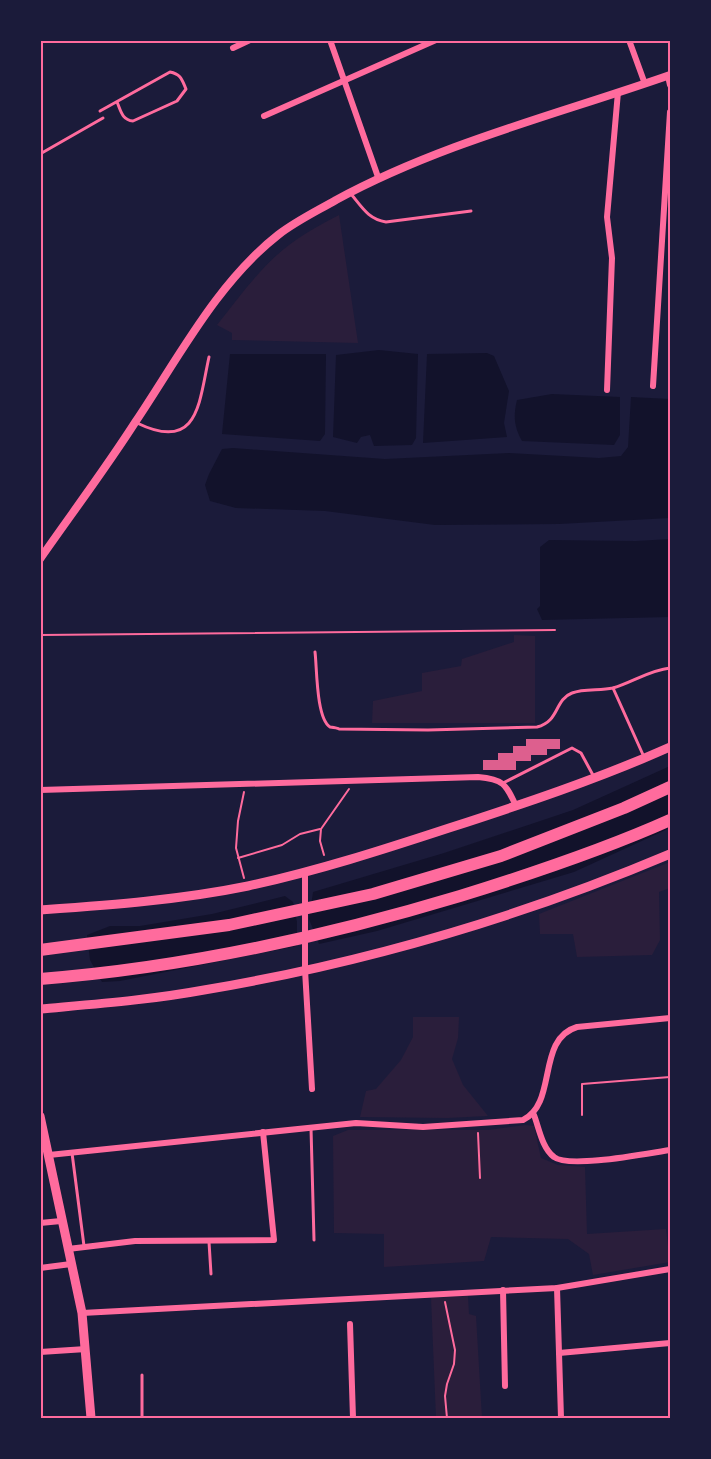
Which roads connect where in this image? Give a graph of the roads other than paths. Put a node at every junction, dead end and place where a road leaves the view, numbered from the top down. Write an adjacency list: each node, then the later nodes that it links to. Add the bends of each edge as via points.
1 (250, 40): 5 (street)
2 (330, 40): 7 (street)
3 (436, 40): 7 (street)
4 (629, 40): 8 (street)
5 (233, 48)
6 (670, 79): 8 (street)
7 (343, 81): 13 (street); 16 (street)
8 (645, 84): 9 (street)
9 (618, 92): 16 (street); 21 (street, via 607,217 612,268)
10 (117, 102): 10 (lane, via 170,72 181,77 186,89 177,101 133,121 123,116); 11 (lane)
11 (100, 111)
12 (670, 112): 20 (street)
13 (264, 116)
14 (103, 118): 15 (lane)
15 (40, 154)
16 (378, 177): 17 (street)
17 (350, 192): 18 (lane, via 376,220 387,222); 22 (street, via 279,234 244,266 194,332)
18 (471, 212)
19 (209, 357): 22 (lane, via 195,415 187,427 176,432 155,432)
20 (653, 386)
21 (607, 390)
22 (136, 422): 23 (street)
23 (40, 558)
24 (315, 652): 26 (lane, via 324,720 339,729 537,727 551,721 564,698 573,693)
25 (670, 668): 26 (lane)
26 (613, 688): 28 (lane)
27 (670, 747): 28 (main road)
28 (644, 759): 29 (main road)
29 (594, 777): 30 (lane, via 581,753 572,748); 33 (main road)
30 (503, 783): 32 (street, via 478,777); 33 (street)
31 (670, 787): 38 (highway, via 501,856 373,894 229,925)
32 (40, 790)
33 (516, 806): 36 (main road)
34 (670, 820): 40 (highway, via 517,878 387,918 235,953)
35 (670, 854): 39 (main road, via 532,907 451,933)
36 (305, 873): 37 (main road, via 246,886 112,905); 39 (street)
37 (40, 910)
38 (40, 950)
39 (305, 970): 41 (main road, via 203,991); 43 (street)
40 (40, 979)
41 (40, 1009)
42 (670, 1018): 44 (street, via 569,1030 555,1047)
43 (312, 1089)
44 (534, 1115): 46 (street, via 524,1120 477,1124 423,1127 356,1123); 48 (street, via 546,1147 562,1161 604,1160)
45 (40, 1116): 50 (main road)
46 (311, 1128): 47 (street); 54 (lane)
47 (263, 1132): 49 (street); 53 (street, via 274,1240)
48 (670, 1150)
49 (72, 1153): 50 (street); 55 (lane)
50 (49, 1155): 51 (main road)
51 (61, 1221): 52 (street); 56 (main road)
52 (40, 1223)
53 (209, 1240): 55 (street, via 135,1241); 60 (lane)
54 (314, 1240)
55 (84, 1247): 56 (street)
56 (68, 1250): 57 (main road)
57 (71, 1264): 58 (street); 63 (main road)
58 (40, 1268)
59 (670, 1269): 61 (street)
60 (211, 1274)
61 (557, 1287): 62 (street); 68 (street)
62 (503, 1290): 63 (street); 70 (street)
63 (82, 1313): 66 (main road)
64 (350, 1324): 73 (street)
65 (670, 1343): 68 (street)
66 (86, 1349): 67 (street); 71 (main road)
67 (40, 1352)
68 (559, 1353): 74 (street)
69 (142, 1375): 72 (lane)
70 (505, 1386)
71 (91, 1419)
72 (142, 1419)
73 (353, 1419)
74 (561, 1419)

